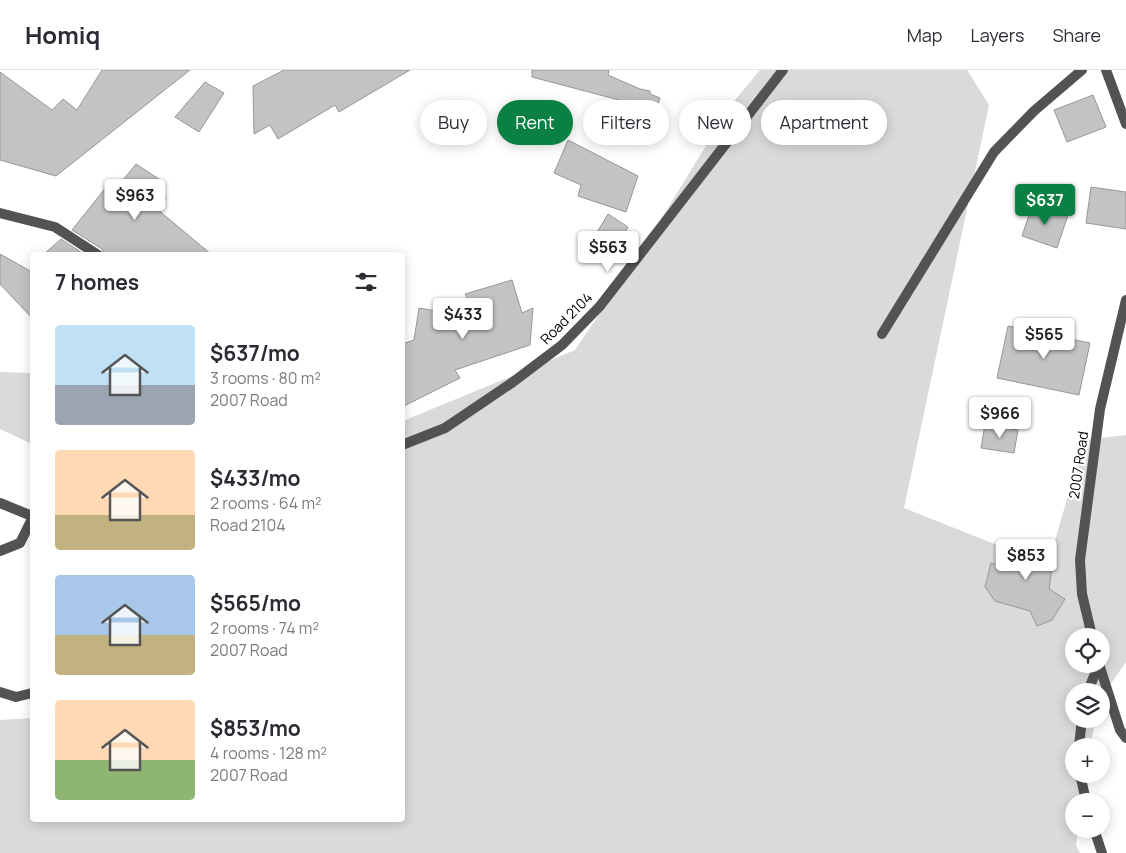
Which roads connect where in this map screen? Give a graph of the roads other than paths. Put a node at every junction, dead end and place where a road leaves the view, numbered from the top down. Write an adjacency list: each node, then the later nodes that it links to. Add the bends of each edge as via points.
1 (783, 70): 9 (street, Road 2104, via 600,306 562,345 445,428)
2 (1082, 70): 8 (street, via 1034,111 994,152)
3 (1106, 70): 4 (street)
4 (1126, 124)
5 (0, 212): 6 (street, via 55,227)
6 (93, 252)
7 (1126, 300): 14 (street, 2007 Road, via 1100,409 1080,560 1082,594)
8 (882, 334)
9 (405, 445)
10 (0, 503): 11 (street)
11 (30, 517)
12 (30, 522): 13 (street, via 20,543)
13 (0, 551)
14 (1090, 628)
15 (1102, 673): 18 (street, via 1120,730)
16 (0, 692): 17 (street, via 16,697)
17 (30, 694)
18 (1126, 738)
19 (1097, 838): 20 (street)
20 (1102, 853)

